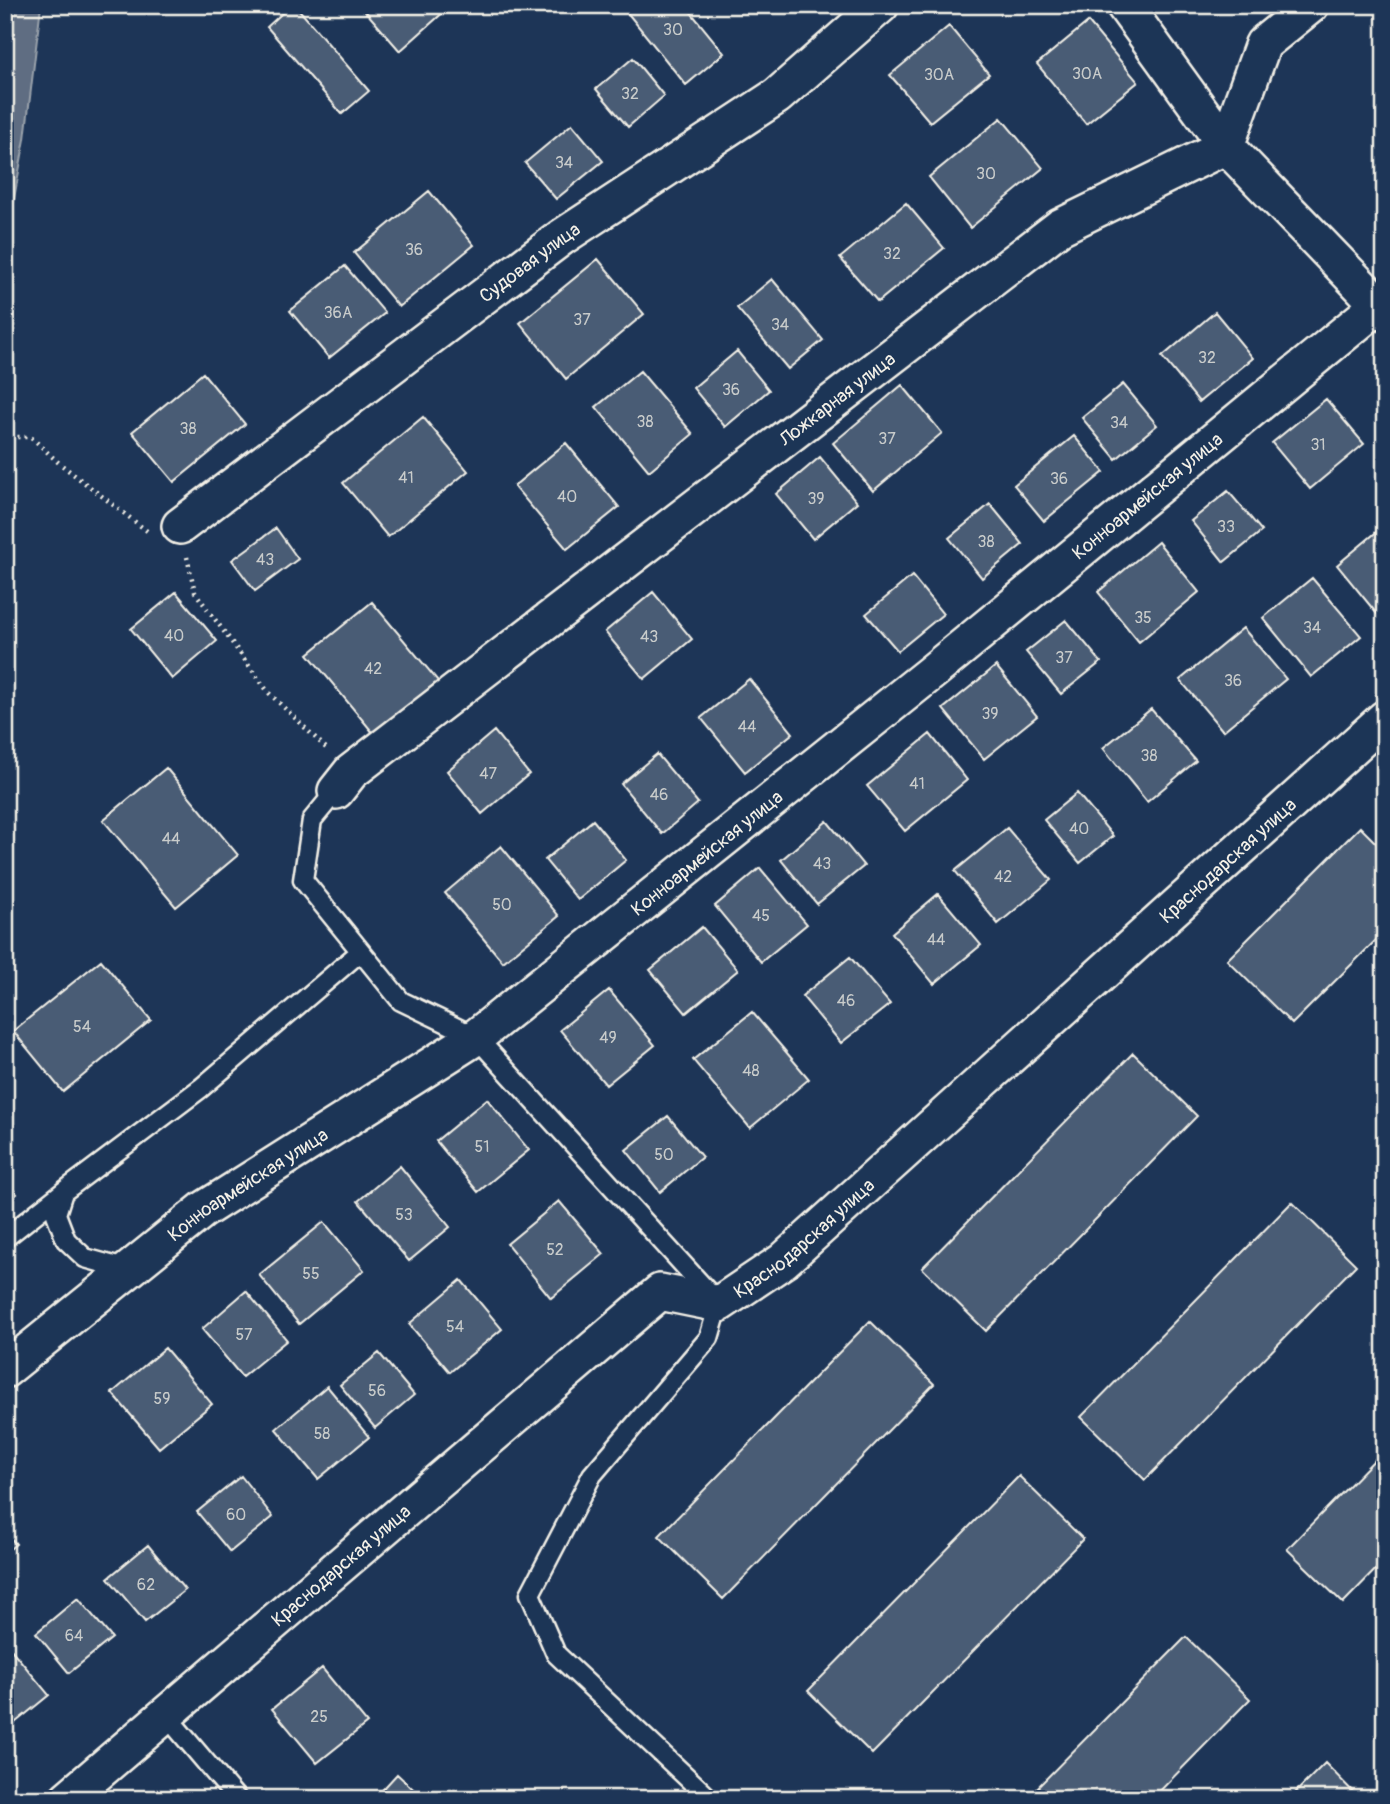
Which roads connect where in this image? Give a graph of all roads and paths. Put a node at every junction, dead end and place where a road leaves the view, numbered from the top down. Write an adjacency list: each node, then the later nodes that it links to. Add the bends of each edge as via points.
1 (881, 5): 7 (street, Судовая улица, via 777,96 562,237)
2 (1124, 5): 4 (street)
3 (1311, 5): 4 (street, via 1263,44)
4 (1226, 146): 5 (street); 9 (street, Ложкарная улица, via 1060,227)
5 (1383, 305): 11 (street, Конноармейская улица)
6 (5, 431): 7 (path, via 31,437 155,537)
7 (180, 526): 9 (path, via 195,592 269,693)
8 (1385, 718): 15 (street, Краснодарская улица, via 783,1261)
9 (344, 782): 10 (lane, via 312,820 303,880)
10 (360, 952): 11 (lane, via 401,1002); 12 (lane, via 201,1088)
11 (476, 1037): 14 (street, Конноармейская улица, via 204,1210); 15 (lane)
12 (63, 1192): 13 (lane); 14 (lane, via 57,1214 66,1240 85,1258)
13 (5, 1238)
14 (128, 1270): 16 (street, Конноармейская улица)
15 (719, 1304): 17 (street, Краснодарская улица, via 660,1292); 20 (lane, via 709,1338 592,1475 530,1594 556,1654)
16 (5, 1370)
17 (165, 1714): 18 (street, Краснодарская улица); 19 (lane)
18 (67, 1799)
19 (237, 1799)
20 (710, 1799)

